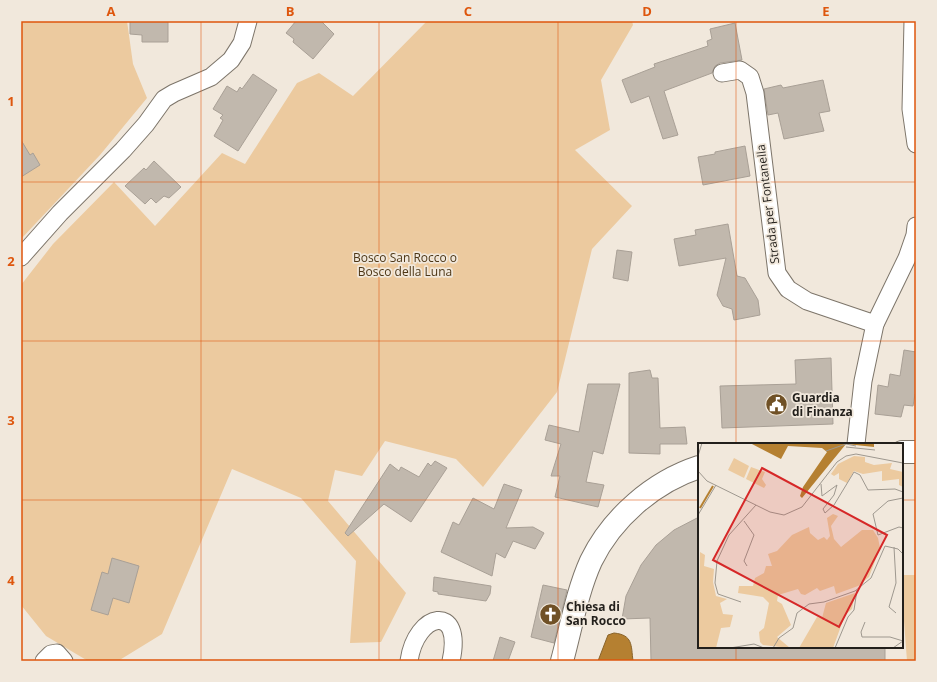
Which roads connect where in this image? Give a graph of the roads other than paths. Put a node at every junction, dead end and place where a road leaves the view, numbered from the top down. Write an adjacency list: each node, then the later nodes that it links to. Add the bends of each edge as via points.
1 (248, 21): 6 (street, via 242,43 231,60 211,77 164,99 123,150 60,213)
2 (913, 21): 4 (street, via 911,109)
3 (722, 73): 7 (street, Strada per Fontanella, via 740,70 750,77 755,93 777,273 788,288 807,301)
4 (916, 144)
5 (916, 226): 7 (street, via 907,258)
6 (21, 257)
7 (875, 324): 8 (street, via 863,381)
8 (856, 443)
9 (903, 452): 10 (main road)
10 (916, 452)
11 (698, 467): 16 (main road, via 671,479 640,499 610,532 591,561 584,579)
12 (44, 661): 13 (street, via 51,654 57,653)
13 (64, 661)
14 (409, 661): 15 (street, via 418,635 430,622 436,620 445,622 453,632)
15 (451, 661)
16 (562, 661)

